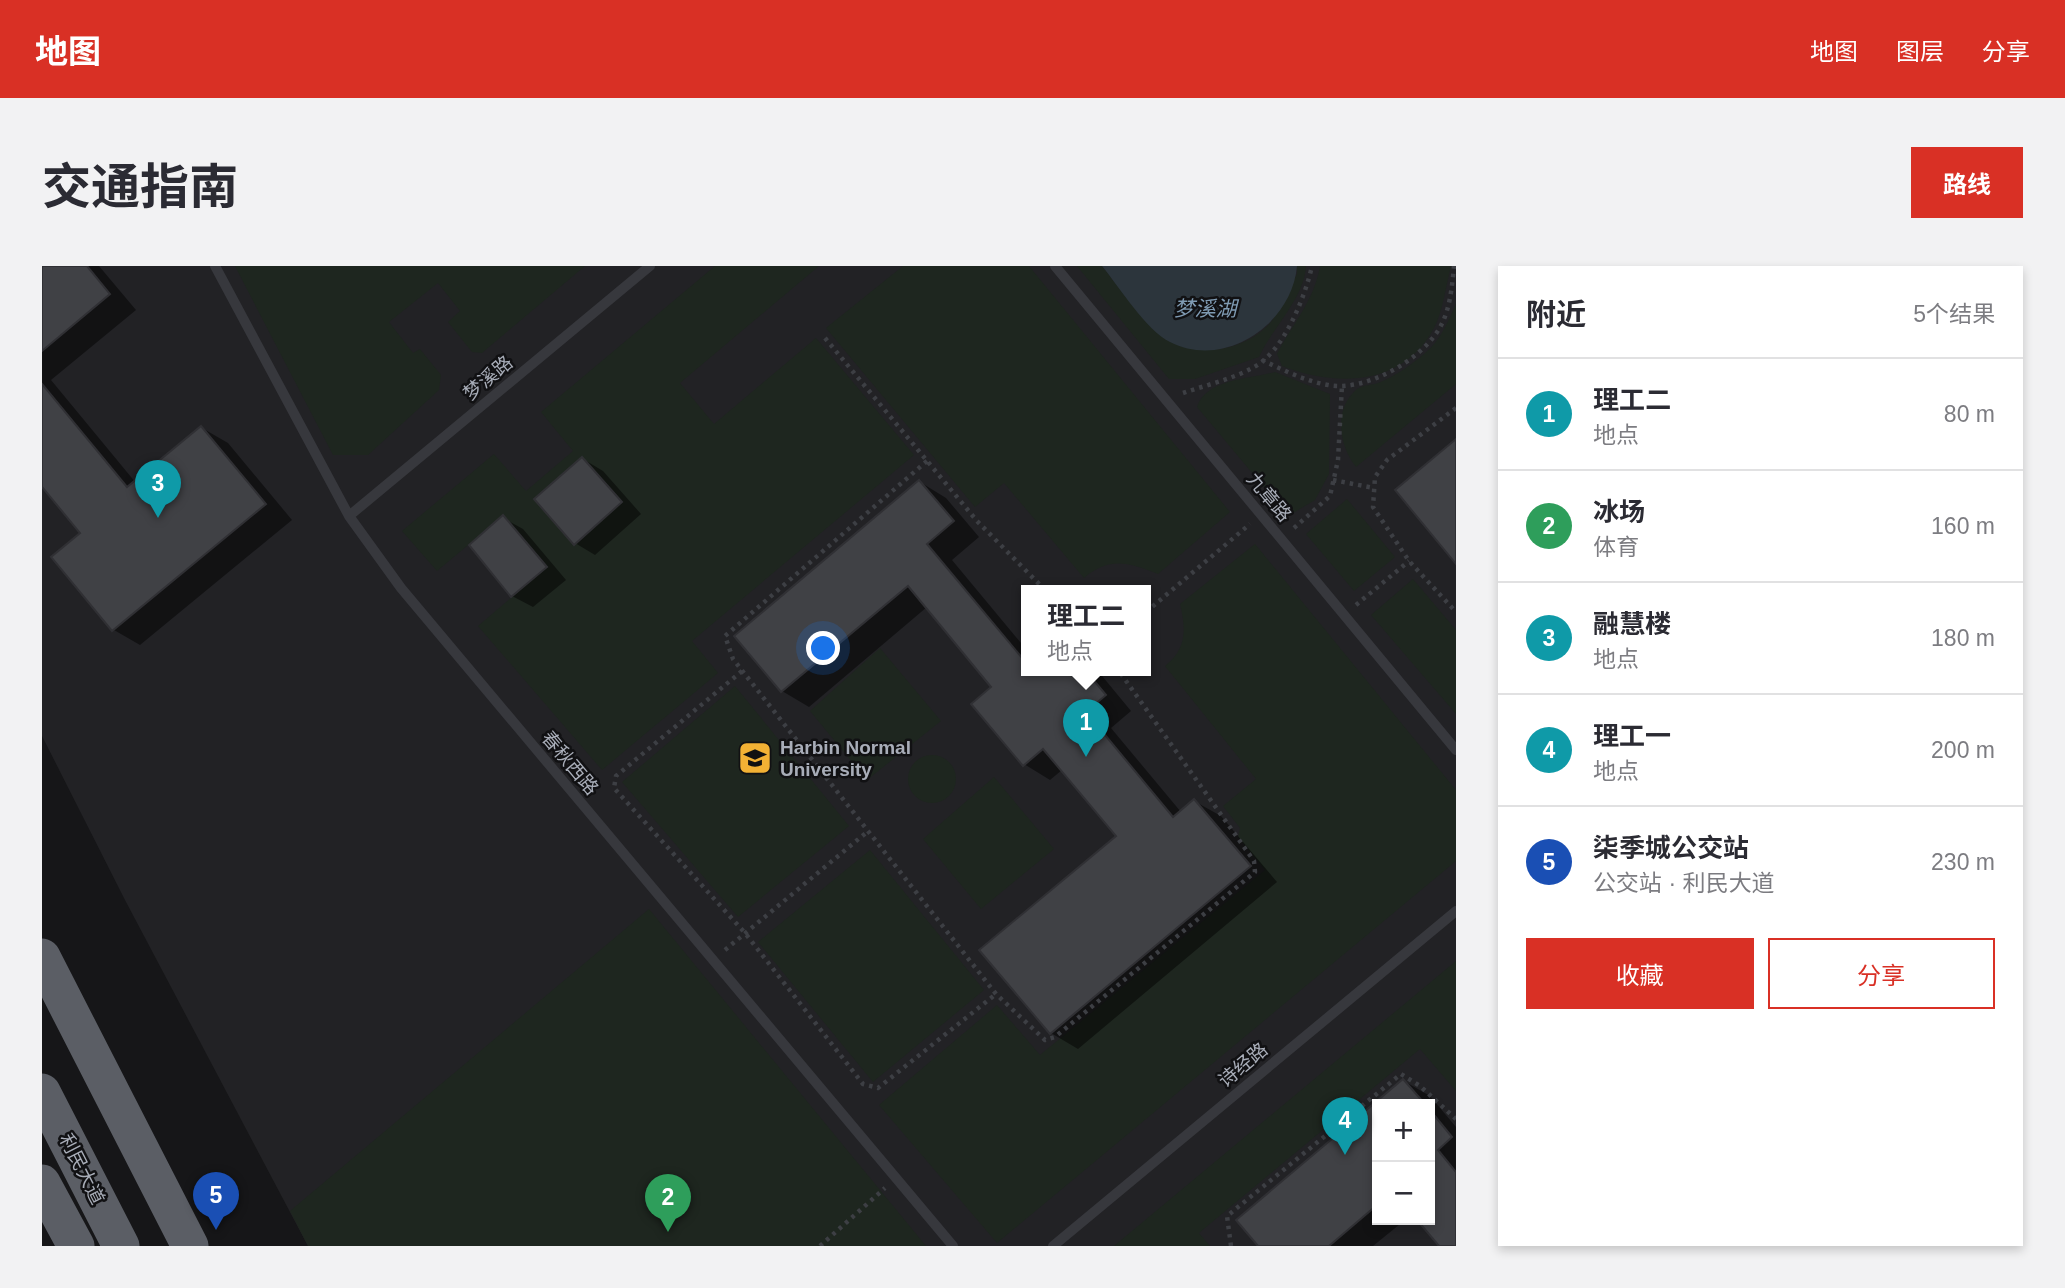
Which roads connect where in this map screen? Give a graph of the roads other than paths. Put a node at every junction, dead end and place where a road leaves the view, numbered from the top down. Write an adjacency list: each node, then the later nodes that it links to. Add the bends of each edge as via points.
1 (215, 266): 4 (lane, 春秋西路)
2 (650, 266): 4 (lane, 梦溪路)
3 (1055, 266): 5 (lane, 九章路)
4 (349, 516): 13 (lane, 春秋西路, via 401,588)
5 (1456, 750)
6 (1456, 911): 14 (lane, 诗经路)
7 (42, 957): 12 (highway)
8 (42, 1092): 11 (highway, 利民大道)
9 (42, 1183): 10 (highway)
10 (76, 1246)
11 (121, 1246)
12 (190, 1246)
13 (953, 1246)
14 (1053, 1246)

